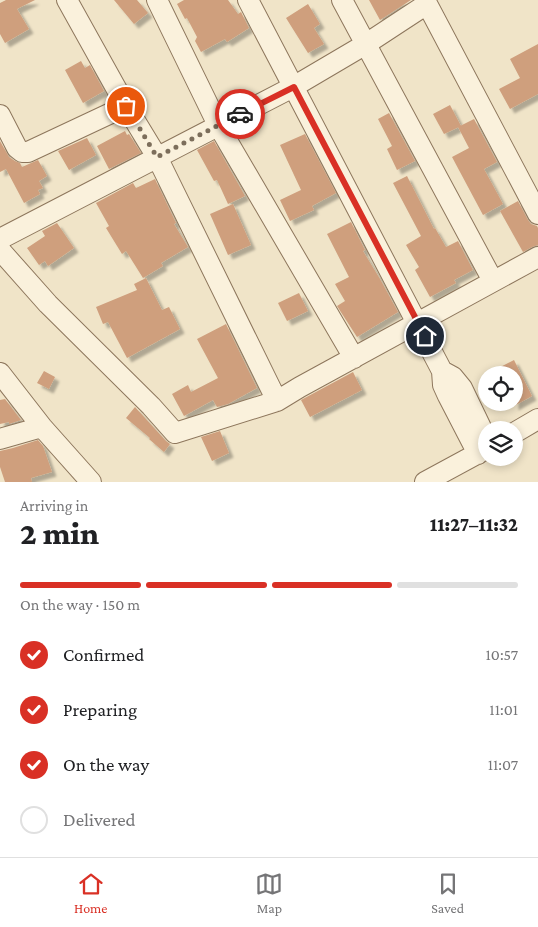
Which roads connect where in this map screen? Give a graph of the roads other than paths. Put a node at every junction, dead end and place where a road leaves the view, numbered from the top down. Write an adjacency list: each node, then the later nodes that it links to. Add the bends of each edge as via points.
1 (67, 0): 8 (street)
2 (157, 0): 10 (street)
3 (248, 0): 7 (street)
4 (342, 0): 6 (street)
5 (426, 2): 6 (street); 12 (street)
6 (366, 44): 7 (street); 16 (street)
7 (294, 87): 10 (street); 17 (street)
8 (126, 106): 9 (street, via 28,152 17,148); 11 (street)
9 (0, 115)
10 (218, 125): 11 (street); 18 (street)
11 (157, 157): 13 (street); 20 (street)
12 (538, 214)
13 (0, 239)
14 (0, 250): 20 (street, via 48,304 175,433)
15 (538, 257): 16 (street)
16 (493, 281): 17 (street)
17 (418, 323): 18 (street); 25 (street, via 442,371 448,396)
18 (354, 358): 20 (street)
19 (0, 373): 22 (street)
20 (277, 402)
21 (538, 419): 23 (street)
22 (42, 427): 24 (street); 27 (street)
23 (523, 428)
24 (0, 438)
25 (478, 440)
26 (478, 450): 28 (street)
27 (90, 482)
28 (425, 482)

